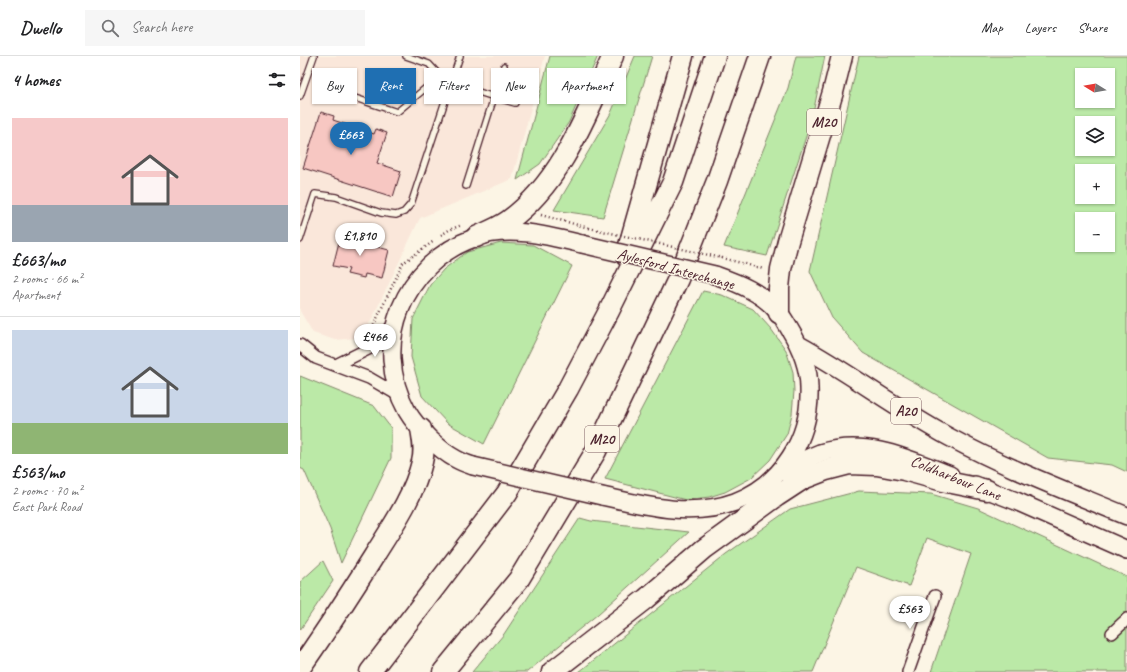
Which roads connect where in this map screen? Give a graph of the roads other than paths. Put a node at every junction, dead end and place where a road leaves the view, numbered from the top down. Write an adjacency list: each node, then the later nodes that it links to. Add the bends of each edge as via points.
1 (314, 56): 13 (lane)
2 (406, 56): 10 (lane, via 429,64)
3 (460, 56): 11 (lane)
4 (613, 56): 19 (highway, via 574,139 549,180 536,197 507,222)
5 (683, 56): 21 (highway)
6 (715, 56): 21 (highway, via 672,182)
7 (750, 56): 17 (highway, M20)
8 (760, 56): 17 (highway, M20)
9 (842, 56): 22 (highway, M20, via 781,269)
10 (433, 68)
11 (456, 68)
12 (424, 89): 14 (lane, via 397,112)
13 (300, 96)
14 (357, 99)
15 (444, 104): 20 (lane, via 411,204 404,212 396,215 381,213 336,197 315,194)
16 (492, 104): 18 (lane)
17 (717, 181): 40 (highway, M20, via 678,279 596,451 519,579)
18 (466, 186)
19 (476, 237): 22 (main road, Aylesford Interchange, bridge, via 528,233 715,275 748,288); 23 (main road, Aylesford Interchange, via 450,248 427,268 402,302)
20 (300, 240)
21 (614, 300): 39 (highway, via 568,389 507,493)
22 (779, 313): 25 (main road, Aylesford Interchange)
23 (394, 324): 26 (street, via 374,346); 27 (main road, Aylesford Interchange, via 392,360)
24 (300, 345): 26 (street, via 316,358)
25 (799, 345): 29 (main road, Aylesford Interchange, via 810,387 809,408 796,448); 32 (main road, Coldharbour Lane / A20, via 956,440 1016,471)
26 (336, 366): 27 (street, via 369,378)
27 (400, 396): 28 (main road, Aylesford Interchange)
28 (421, 429): 31 (main road, Aylesford Interchange, bridge, via 441,449 473,466 650,507 673,510 714,508); 38 (highway, via 424,447 422,461 407,500 328,630)
29 (780, 473): 30 (main road, Coldharbour Lane, via 821,453 843,448 868,449 897,454); 31 (main road, Aylesford Interchange)
30 (987, 490): 33 (highway, via 877,465 849,464 803,479); 34 (main road, Coldharbour Lane)
31 (759, 491): 33 (highway)
32 (1127, 516)
33 (704, 549): 41 (highway, via 646,599)
34 (1127, 550)
35 (935, 596): 42 (street)
36 (1127, 618): 37 (street)
37 (1112, 633)
38 (300, 668)
39 (370, 672)
40 (443, 672)
41 (552, 672)
42 (908, 672)

